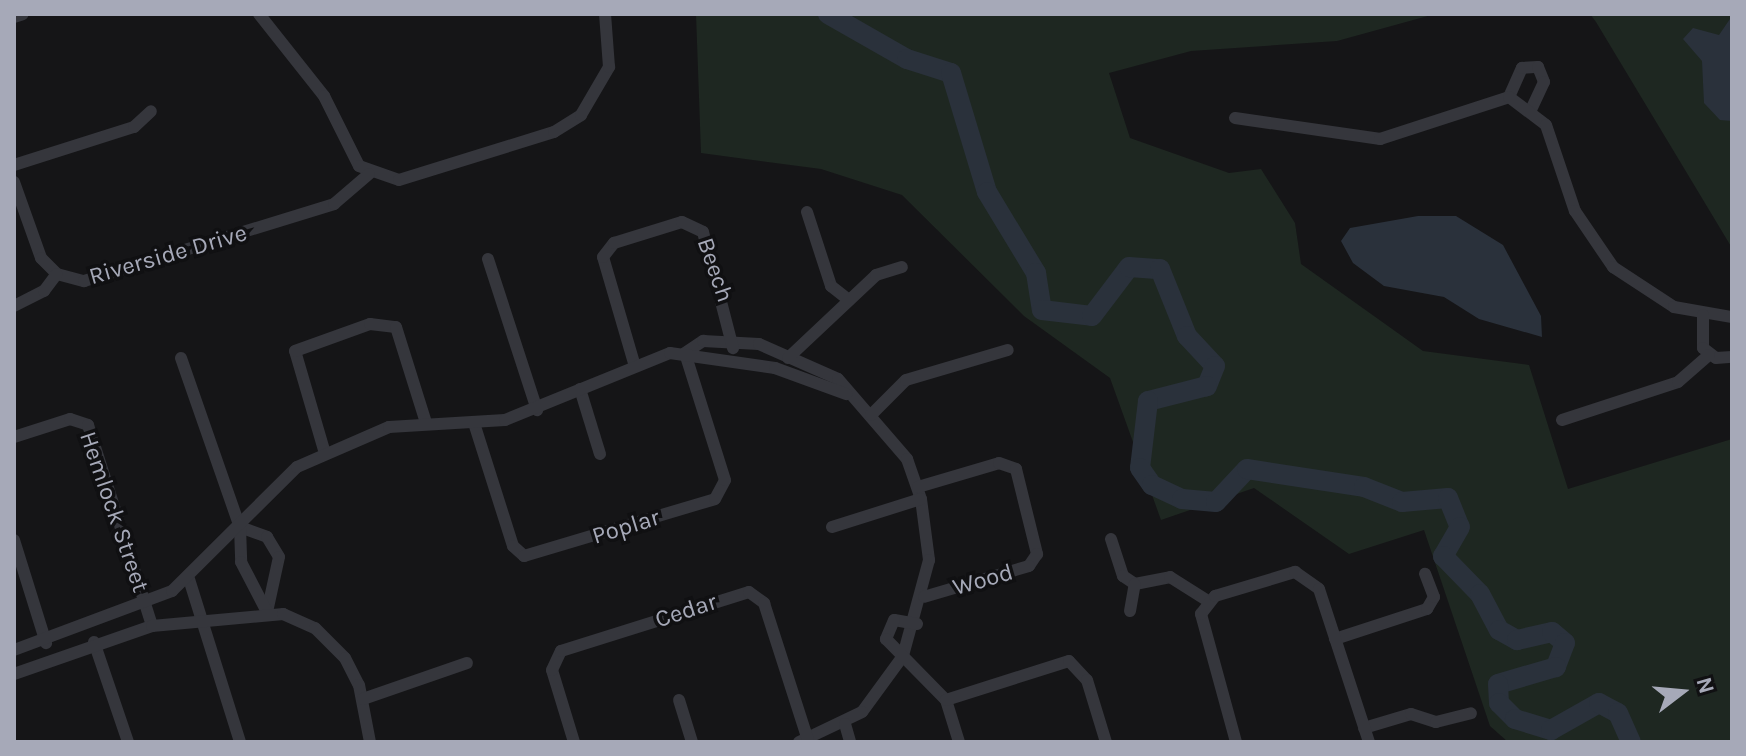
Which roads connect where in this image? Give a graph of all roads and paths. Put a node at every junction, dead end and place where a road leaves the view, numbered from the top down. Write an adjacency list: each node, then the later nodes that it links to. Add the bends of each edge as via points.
1 (23, 14): 4 (street)
2 (259, 14): 10 (street, via 324,96 350,156)
3 (605, 14): 10 (street, via 606,77 573,121 410,179)
4 (14, 17)
5 (1509, 97): 6 (street); 6 (street, via 1522,68 1538,67 1544,82); 8 (street, via 1380,139)
6 (1532, 108): 18 (street, via 1549,132 1575,211 1603,256 1649,295)
7 (151, 111): 9 (street, via 134,127)
8 (1235, 118)
9 (14, 165)
10 (369, 174): 15 (street, Riverside Drive, via 334,204 118,273 84,281)
11 (14, 182): 15 (street, Riverside Drive, via 37,252)
12 (807, 212): 16 (street, via 831,286)
13 (488, 259): 32 (street)
14 (902, 267): 16 (street, via 876,275)
15 (57, 274): 17 (street, via 44,291)
16 (849, 300): 23 (street)
17 (14, 306)
18 (1703, 315): 19 (street); 24 (street, via 1700,340)
19 (1732, 317)
20 (733, 341): 22 (street, via 703,341); 23 (street); 27 (street); 28 (street, Beech, via 703,232 682,222 614,243 603,257)
21 (1008, 350): 33 (street, via 906,380)
22 (685, 353): 27 (street); 28 (street); 36 (street, Poplar, via 725,480 715,499 524,556 513,546)
23 (790, 353): 29 (street); 31 (street, via 838,379)
24 (1709, 355): 25 (street); 34 (street, via 1678,382)
25 (1732, 357)
26 (181, 358): 41 (street)
27 (733, 359): 29 (street)
28 (634, 363): 30 (street)
29 (783, 371): 31 (street)
30 (580, 389): 32 (street); 39 (street)
31 (846, 394): 33 (street)
32 (537, 410): 36 (street)
33 (871, 415): 40 (street, via 907,459)
34 (1562, 420)
35 (426, 423): 36 (street); 38 (street); 38 (street, via 396,327 370,324 295,351)
36 (474, 423)
37 (14, 437): 50 (street, Hemlock Street, via 70,419 88,425)
38 (324, 450): 41 (street, via 275,483)
39 (600, 454)
40 (920, 493): 42 (street); 48 (street, via 929,530); 48 (street, Wood, via 999,463 1016,469 1037,554 1029,566)
41 (240, 527): 46 (street); 52 (street, via 241,562); 52 (street, via 267,537 279,557)
42 (832, 527)
43 (1111, 539): 47 (street, via 1123,576)
44 (14, 540): 56 (street)
45 (1425, 574): 57 (street, via 1434,597 1427,609)
46 (189, 579): 50 (street); 53 (street)
47 (1135, 584): 49 (street, via 1170,577); 51 (street)
48 (924, 597): 54 (street)
49 (1208, 601): 57 (street, via 1287,572 1303,574 1319,589); 79 (street, via 1200,630)
50 (146, 605): 55 (street, Hemlock Street); 56 (street)
51 (1130, 611)
52 (267, 612): 53 (street); 64 (street, via 301,620 334,643)
53 (205, 618): 55 (street); 72 (street)
54 (917, 624): 60 (street); 60 (street, via 894,620 886,626 886,639)
55 (152, 626): 58 (street)
56 (44, 638): 59 (street); 61 (street)
57 (1335, 639): 69 (street)
58 (94, 642): 61 (street); 71 (street)
59 (14, 650)
60 (903, 656): 66 (street); 68 (street, via 877,696)
61 (51, 657): 63 (street)
62 (467, 663): 64 (street)
63 (14, 674)
64 (363, 699): 73 (street)
65 (679, 700): 75 (street)
66 (946, 700): 77 (street); 78 (street, via 1069,661 1087,680)
67 (1471, 713): 69 (street, via 1436,722 1411,714)
68 (845, 724): 70 (street); 76 (street)
69 (1364, 728): 80 (street)
70 (803, 741): 74 (street, Cedar, via 764,603 749,592 559,653 552,670)
71 (128, 742)
72 (240, 742)
73 (370, 742)
74 (574, 742)
75 (692, 742)
76 (850, 742)
77 (959, 742)
78 (1106, 742)
79 (1236, 742)
80 (1369, 742)

